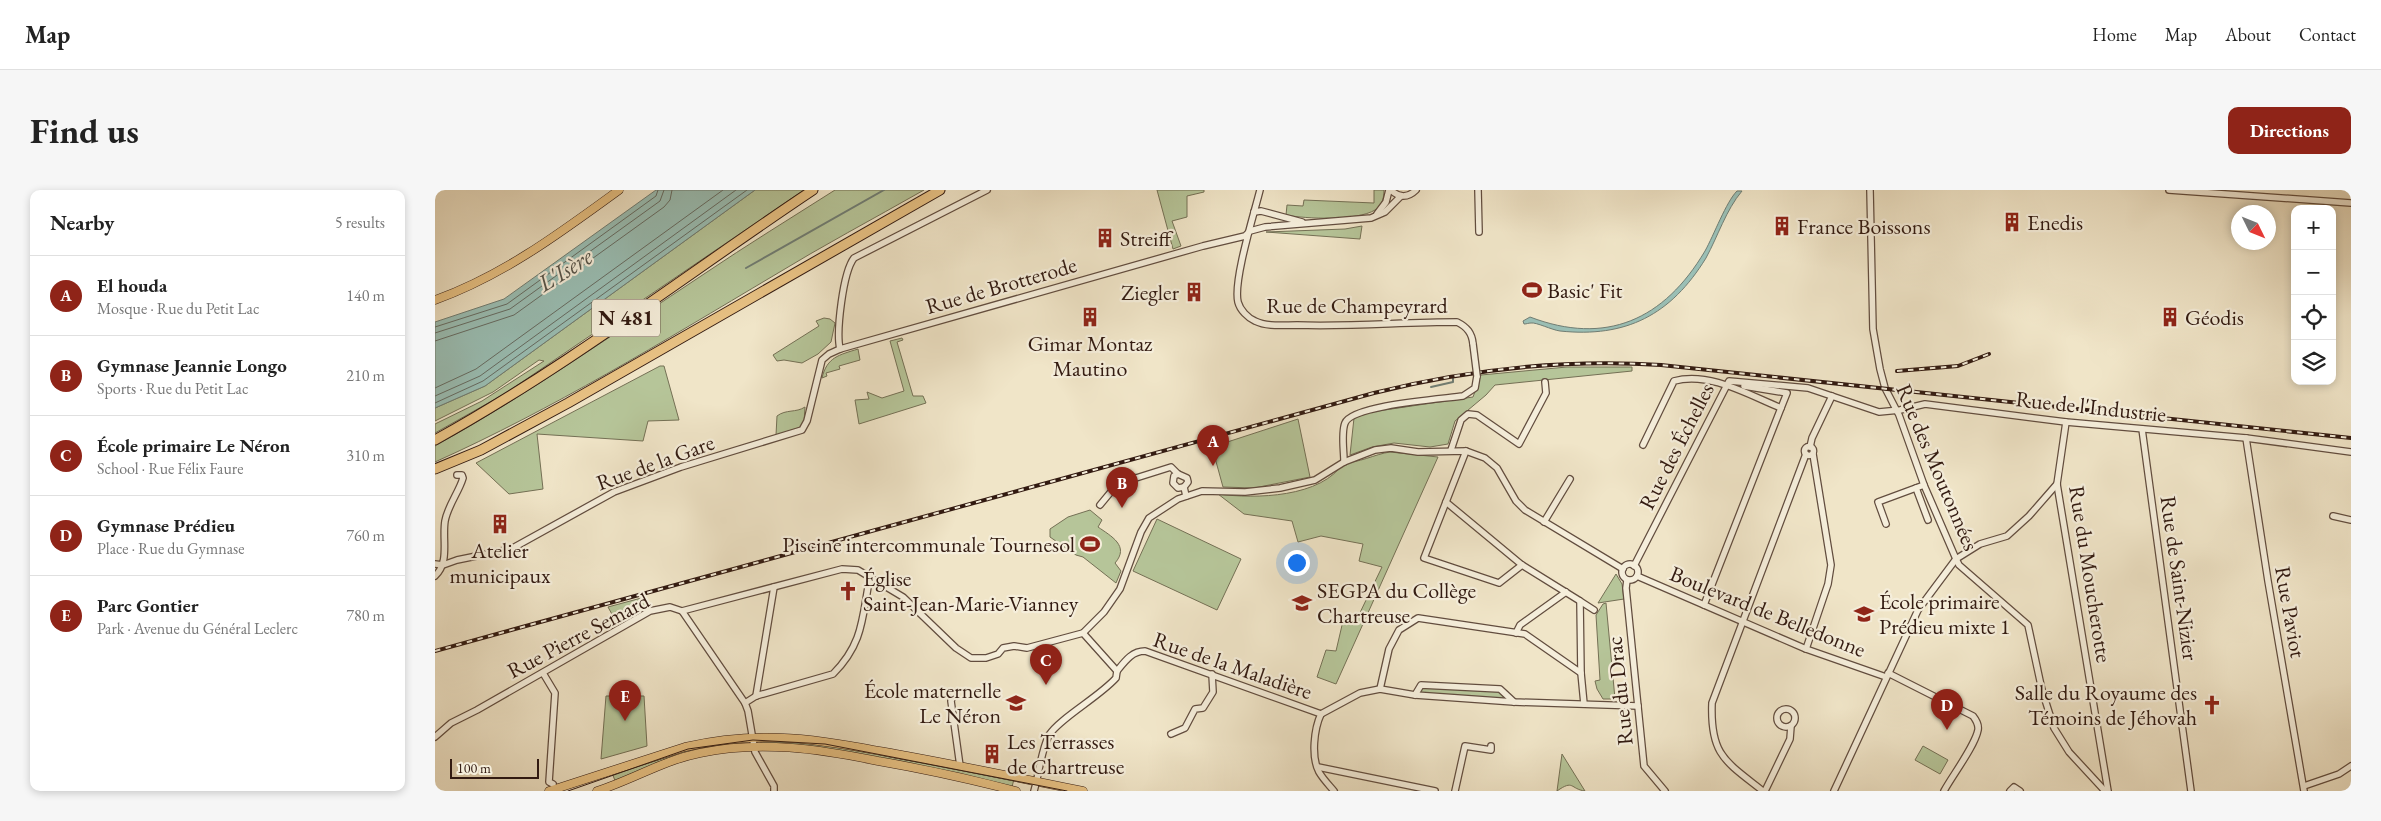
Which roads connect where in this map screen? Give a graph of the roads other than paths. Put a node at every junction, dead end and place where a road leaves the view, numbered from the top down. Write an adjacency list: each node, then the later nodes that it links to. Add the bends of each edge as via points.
1 (619, 190): 19 (main road, via 505,268)
2 (813, 190): 30 (highway, N 481, via 490,410)
3 (940, 190): 37 (highway, N 481, via 568,403 481,450)
4 (987, 190): 20 (street, via 850,263 837,337)
5 (1260, 190): 13 (street, Rue de Champeyrard)
6 (1390, 190): 11 (street); 14 (street)
7 (1416, 190): 11 (street)
8 (1479, 190): 8 (street, via 1479,232)
9 (2169, 190): 12 (street)
10 (1871, 192): 26 (street, Rue des Moutonnées, via 1873,329 1882,376)
11 (1401, 196): 14 (street)
12 (2351, 203)
13 (1254, 212): 15 (street, via 1261,211); 16 (street, Rue de Champeyrard)
14 (1376, 216): 15 (street, Rue de Brotterode)
15 (1306, 224): 16 (street, Rue de Brotterode, via 1265,226)
16 (1250, 231): 17 (street, Rue de Brotterode); 18 (street, Rue de Champeyrard)
17 (1237, 238): 18 (street); 20 (street, Rue de Brotterode)
18 (1245, 246): 36 (street, Rue de Champeyrard, bridge, via 1238,302 1253,321 1322,326 1457,322 1472,336 1477,376 1475,388 1463,396 1371,409 1349,417 1345,423)
19 (435, 300)
20 (840, 349): 24 (street, Rue de Brotterode, via 822,360)
21 (1545, 382): 32 (street, via 1546,393 1519,444 1477,415 1468,414 1461,420)
22 (1729, 384): 23 (street, Rue des Échelles, via 1809,388); 25 (street); 25 (street, via 1787,393); 31 (street, via 1685,378 1674,382); 57 (street, Rue des Échelles)
23 (1832, 396): 26 (street, Rue de l'Industrie, via 1871,410); 35 (street, via 1810,447 1805,449)
24 (811, 405): 55 (street, Rue de la Gare, via 804,428 799,432 632,484 579,510 520,546)
25 (1781, 408): 66 (street)
26 (1895, 410): 27 (street, Rue de l'Industrie, via 1925,404); 42 (street, Rue des Moutonnées)
27 (2066, 422): 28 (street, Rue de l'Industrie); 41 (street, Rue du Moucherotte)
28 (2142, 429): 29 (street, Rue de l'Industrie); 114 (street, Rue de Saint-Nizier)
29 (2246, 438): 34 (street, Rue de l'Industrie); 98 (street, Rue Paviot, via 2267,582)
30 (435, 440)
31 (1643, 445)
32 (1451, 450): 33 (street); 36 (street, via 1383,449)
33 (1466, 451): 46 (street); 51 (street, via 1485,458 1497,468 1516,501)
34 (2351, 452)
35 (1809, 454): 69 (street); 72 (street, via 1831,565 1828,584)
36 (1344, 462): 45 (street, via 1315,480 1280,488 1245,492 1203,490)
37 (435, 469)
38 (1178, 474): 43 (street, via 1187,478); 43 (street, via 1174,476 1173,483); 47 (street, via 1171,467 1136,478 1124,476)
39 (457, 475): 55 (street, via 463,478 445,520)
40 (1570, 479): 51 (street)
41 (2057, 484): 53 (street, via 2007,536 1979,544); 113 (street, Rue du Moucherotte)
42 (1924, 485): 44 (street); 53 (street, Rue des Moutonnées)
43 (1184, 488): 45 (street)
44 (1916, 488): 49 (street); 52 (street, via 1878,502)
45 (1186, 496): 70 (street, via 1149,518 1120,589 1104,612)
46 (1446, 502): 56 (street); 56 (street, via 1424,558 1499,583)
47 (1100, 505)
48 (2333, 516): 50 (street)
49 (1928, 520)
50 (2351, 520)
51 (1544, 522): 58 (street)
52 (1886, 524)
53 (1956, 559): 77 (street, via 1918,610); 113 (street, Rue des Moutonnées, via 2028,625 2054,728 2069,752)
54 (435, 564): 55 (street)
55 (443, 565): 59 (street)
56 (1522, 566): 64 (street)
57 (1635, 566): 58 (street, via 1626,565); 61 (street)
58 (1623, 569): 62 (street)
59 (435, 576)
60 (869, 576): 63 (street, via 858,570 842,569); 70 (street, via 903,596 955,648 971,658 986,658 998,654 1003,648 1027,648); 80 (street, via 859,638 839,668 833,674)
61 (1637, 576): 62 (street); 66 (street, Boulevard de Belledonne)
62 (1627, 580): 85 (street, Rue du Drac)
63 (774, 587): 67 (street); 80 (street)
64 (1567, 592): 65 (street); 71 (street, via 1520,625)
65 (1580, 601): 68 (street); 75 (street)
66 (1704, 605): 69 (street, Boulevard de Belledonne)
67 (682, 610): 74 (street, Rue Pierre Semard, via 671,607 651,612); 83 (street, Rue Pierre Semard)
68 (1594, 610)
69 (1743, 622): 72 (street, Boulevard de Belledonne); 108 (street, via 1712,703 1711,724 1715,745 1723,756 1739,774)
70 (1083, 633): 73 (street)
71 (1516, 634): 75 (street, via 1525,634); 78 (street, via 1418,618 1399,630 1389,649)
72 (1806, 649): 77 (street, Boulevard de Belledonne)
73 (1117, 671): 76 (street, Rue de la Maladière, via 1132,654 1145,651); 96 (street, Rue de la Maladière, via 1111,684 1049,735)
74 (543, 673): 89 (street, Rue Pierre Semard, via 464,715); 97 (street, via 555,693)
75 (1581, 673): 84 (street)
76 (1212, 674): 86 (street, Rue de la Maladière); 88 (street, via 1213,692 1203,708 1195,709 1185,728)
77 (1887, 675): 109 (street); 110 (street, Boulevard de Belledonne, via 1973,716 1977,722 1978,730 1973,741)
78 (1380, 689): 79 (street); 86 (street, via 1360,693)
79 (1415, 694): 82 (street); 82 (street, via 1421,685 1500,689)
80 (755, 696): 83 (street)
81 (953, 696): 93 (street)
82 (1514, 702): 84 (street)
83 (745, 703): 90 (street, Rue Pierre Semard)
84 (1584, 704): 85 (street)
85 (1638, 706): 107 (street, Rue du Drac, via 1644,766)
86 (1321, 714): 95 (street, Rue de la Maladière, via 1314,740)
87 (1791, 726): 108 (street, via 1790,739)
88 (1171, 734)
89 (435, 735)
90 (752, 736): 92 (street, Rue Pierre Semard); 93 (main road, via 813,739); 97 (main road, via 685,747)
91 (1491, 746): 106 (street, via 1491,750 1465,746)
92 (755, 750): 99 (main road, via 701,753 679,758); 100 (street); 101 (main road, via 777,746 823,750 972,779)
93 (960, 766): 96 (main road)
94 (2351, 766): 98 (street)
95 (1318, 767): 104 (street, Rue de la Maladière); 105 (street)
96 (1037, 782): 102 (street, Rue de la Maladière); 103 (main road)
97 (551, 788)
98 (2304, 789)
99 (597, 791)
100 (774, 791)
101 (1016, 791)
102 (1034, 791)
103 (1083, 791)
104 (1334, 791)
105 (1435, 791)
106 (1455, 791)
107 (1665, 791)
108 (1764, 791)
109 (1834, 791)
110 (1944, 791)
111 (2010, 791): 112 (street, via 2014,787)
112 (2020, 791)
113 (2106, 791)
114 (2191, 791)

